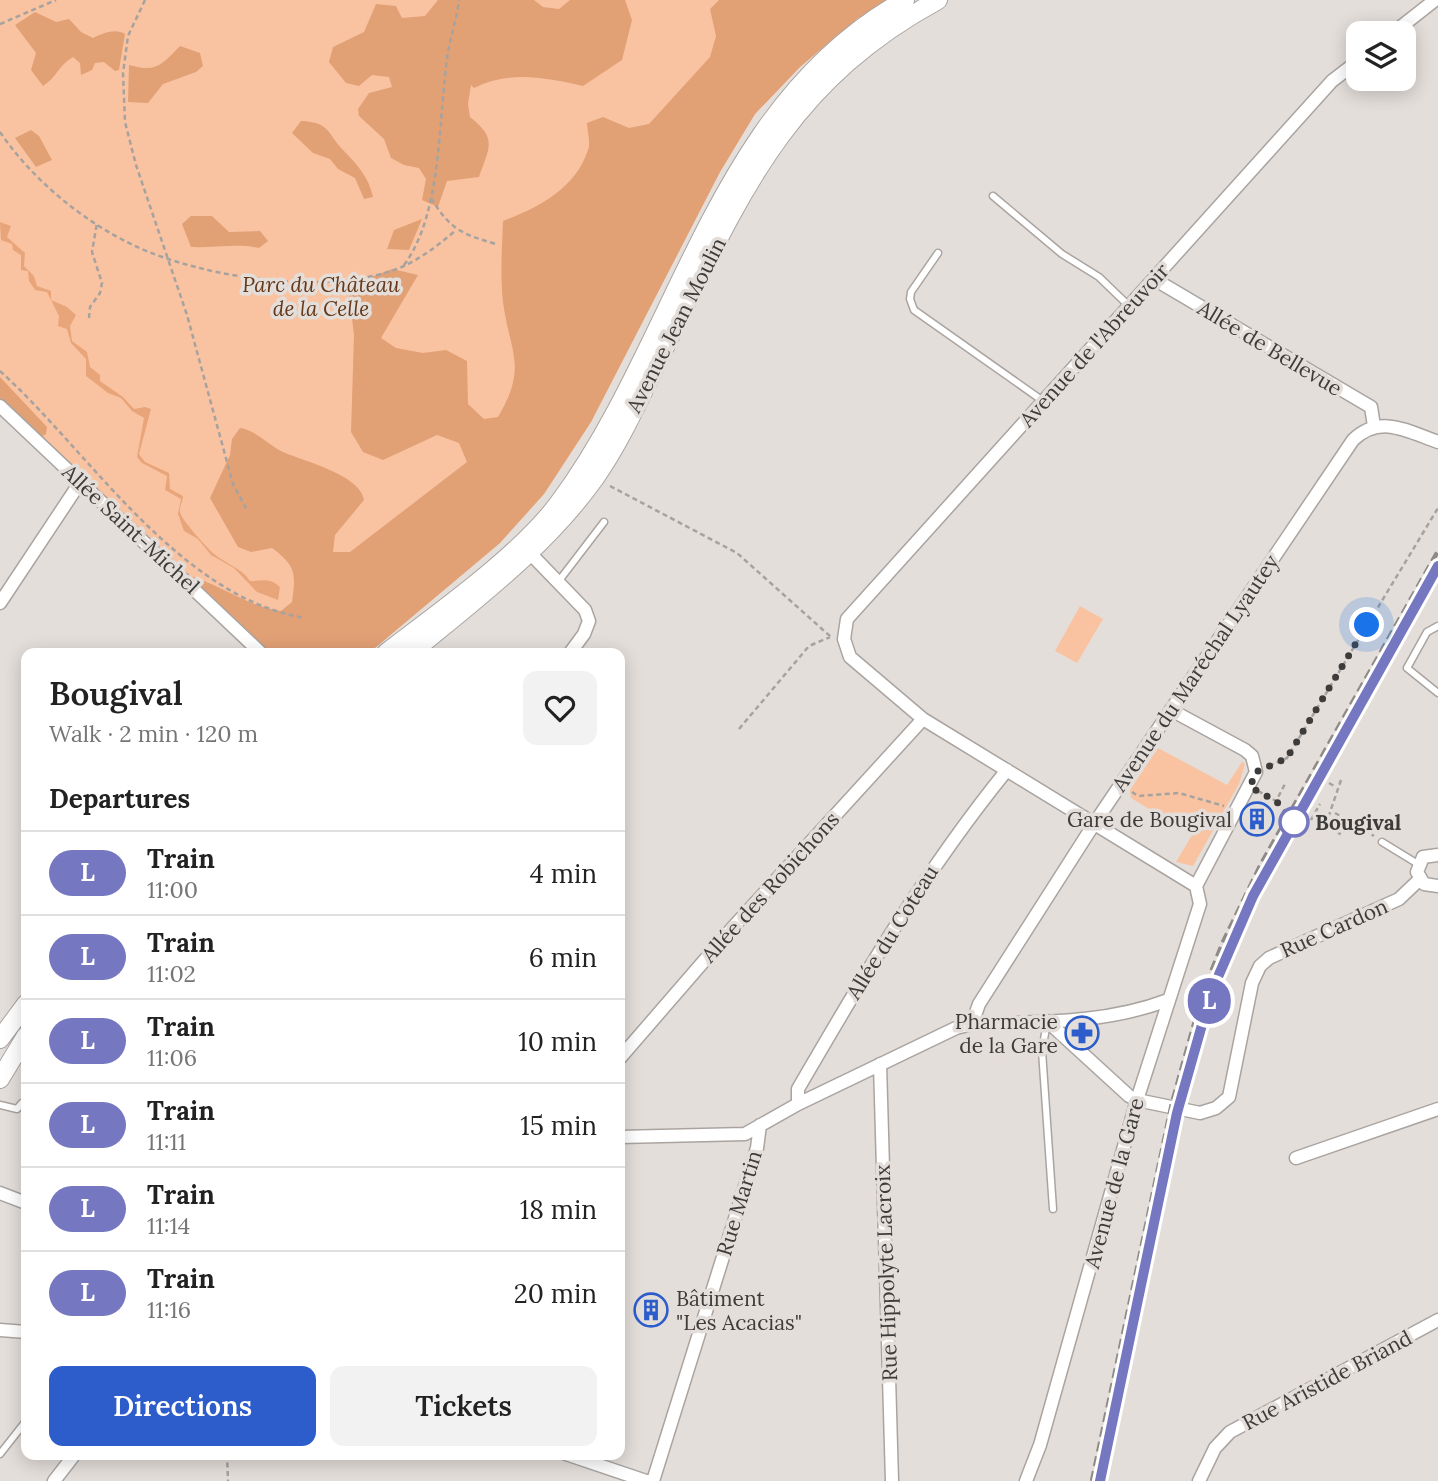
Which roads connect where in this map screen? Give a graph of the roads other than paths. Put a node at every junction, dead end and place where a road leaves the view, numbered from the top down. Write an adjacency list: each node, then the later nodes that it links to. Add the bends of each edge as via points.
1 (905, 0): 16 (main road, Avenue Jean Moulin, via 830,55 776,112 734,174 619,407 558,505)
2 (938, 0): 16 (main road, Avenue Jean Moulin, via 894,24 840,66 789,121 748,181 632,414 596,476 569,512)
3 (1435, 0): 4 (street)
4 (1408, 21)
5 (1346, 70): 8 (street, Avenue de l'Abreuvoir)
6 (993, 196): 9 (lane)
7 (938, 253): 10 (lane, via 911,292 915,310)
8 (1154, 279): 9 (street, Avenue de l'Abreuvoir); 12 (street, Allée de Bellevue, via 1371,407)
9 (1129, 306): 10 (street, Avenue de l'Abreuvoir)
10 (1043, 401): 26 (street, Avenue de l'Abreuvoir, via 847,620 844,639 850,657)
11 (0, 406): 14 (street, Allée Saint-Michel)
12 (1374, 426): 13 (street, via 1398,427); 25 (street, Avenue du Maréchal Lyautey, via 1353,440)
13 (1438, 442)
14 (81, 481): 18 (street); 20 (street, Allée Saint-Michel)
15 (604, 522): 17 (lane)
16 (525, 548): 17 (street); 21 (main road, Avenue Jean Moulin); 22 (main road, Avenue Jean Moulin)
17 (558, 582): 23 (street, via 585,610 589,621)
18 (0, 603)
19 (1438, 626): 24 (lane, via 1427,632 1407,668)
20 (256, 648)
21 (393, 648)
22 (416, 648)
23 (574, 648)
24 (1438, 693)
25 (1171, 709): 28 (street, Avenue du Maréchal Lyautey); 33 (street, via 1245,750 1256,772)
26 (923, 719): 27 (street); 41 (street, Allée des Robichons)
27 (1007, 770): 28 (street); 46 (street, Allée du Coteau, via 958,830 887,934 798,1089)
28 (1094, 824): 33 (street); 38 (street, Avenue du Maréchal Lyautey, via 979,1004)
29 (1382, 842): 31 (lane)
30 (1438, 855): 31 (street, via 1423,857)
31 (1418, 864): 32 (street)
32 (1420, 879): 34 (street); 44 (street, Rue Cardon, via 1399,899 1260,966 1252,983 1229,1097 1216,1108 1200,1113)
33 (1196, 886): 35 (street, Avenue de la Gare, via 1200,904)
34 (1438, 886)
35 (1168, 1000): 37 (street, via 1124,1015); 44 (street, Avenue de la Gare)
36 (21, 1011): 39 (main road)
37 (1047, 1021): 38 (street); 44 (street, Rue Cardon); 54 (lane, via 1042,1051)
38 (972, 1024): 42 (street)
39 (0, 1040)
40 (21, 1044): 43 (main road)
41 (625, 1052)
42 (880, 1064): 46 (street); 65 (street, Rue Hippolyte Lacroix)
43 (0, 1079)
44 (1137, 1100): 66 (street, Avenue de la Gare)
45 (21, 1104): 47 (lane, via 17,1109)
46 (798, 1104): 49 (street)
47 (0, 1105)
48 (1438, 1109): 51 (street)
49 (760, 1125): 50 (street, via 745,1134); 64 (street, Rue Martin, via 756,1152)
50 (625, 1137)
51 (1296, 1158)
52 (0, 1194): 53 (street)
53 (21, 1201)
54 (1053, 1209)
55 (1438, 1320): 67 (street, Rue Aristide Briand, via 1230,1432 1215,1448)
56 (0, 1330): 57 (street)
57 (21, 1332)
58 (21, 1427): 59 (lane)
59 (0, 1454)
60 (70, 1460): 62 (street)
61 (584, 1460): 63 (street)
62 (54, 1481)
63 (646, 1481)
64 (653, 1481)
65 (892, 1481)
66 (1026, 1481)
67 (1199, 1481)

